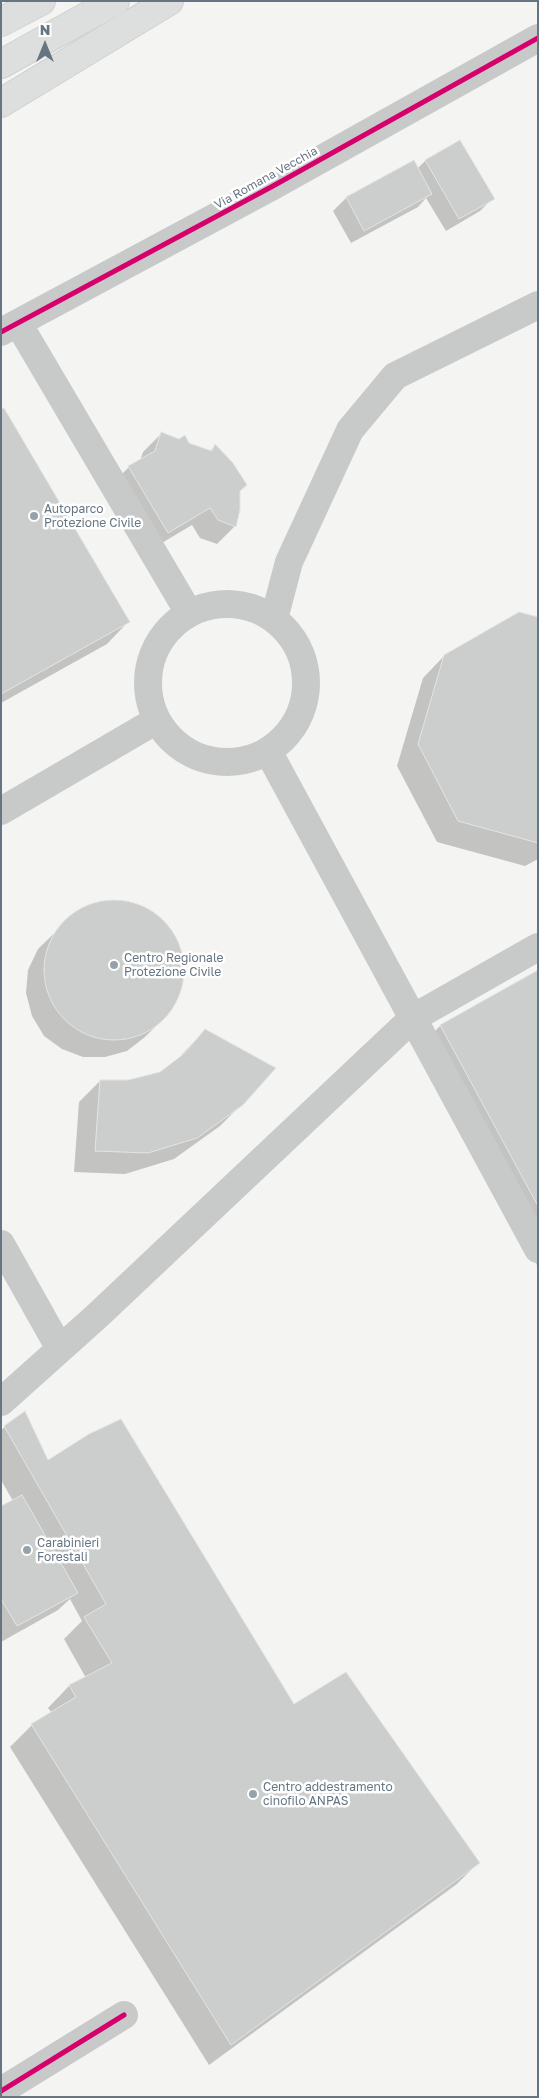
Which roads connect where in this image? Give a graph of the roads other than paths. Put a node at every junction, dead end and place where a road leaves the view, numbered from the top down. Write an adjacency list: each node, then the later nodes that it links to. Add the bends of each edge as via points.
1 (41, 1): 4 (highway)
2 (115, 1): 6 (highway)
3 (169, 1): 7 (highway)
4 (1, 22)
5 (538, 38): 9 (street, Via Romana Vecchia, via 274,186)
6 (1, 64)
7 (1, 103)
8 (538, 305): 11 (street, via 395,376 350,430 289,562)
9 (10, 327): 10 (street)
10 (189, 613): 11 (street, via 210,605 232,604 254,609); 12 (street, via 169,628 156,648 148,672 149,696)
11 (274, 619): 13 (street, via 296,645 303,661 307,686 301,712 288,734)
12 (157, 720): 13 (street, via 172,740 194,755 219,762 244,760); 14 (street)
13 (268, 750): 16 (street)
14 (1, 811)
15 (538, 947): 16 (street)
16 (413, 1018): 18 (street); 19 (street)
17 (1, 1244): 19 (street)
18 (538, 1249)
19 (60, 1349): 20 (street)
20 (1, 1402)
21 (124, 2015): 22 (street)
22 (1, 2091)

